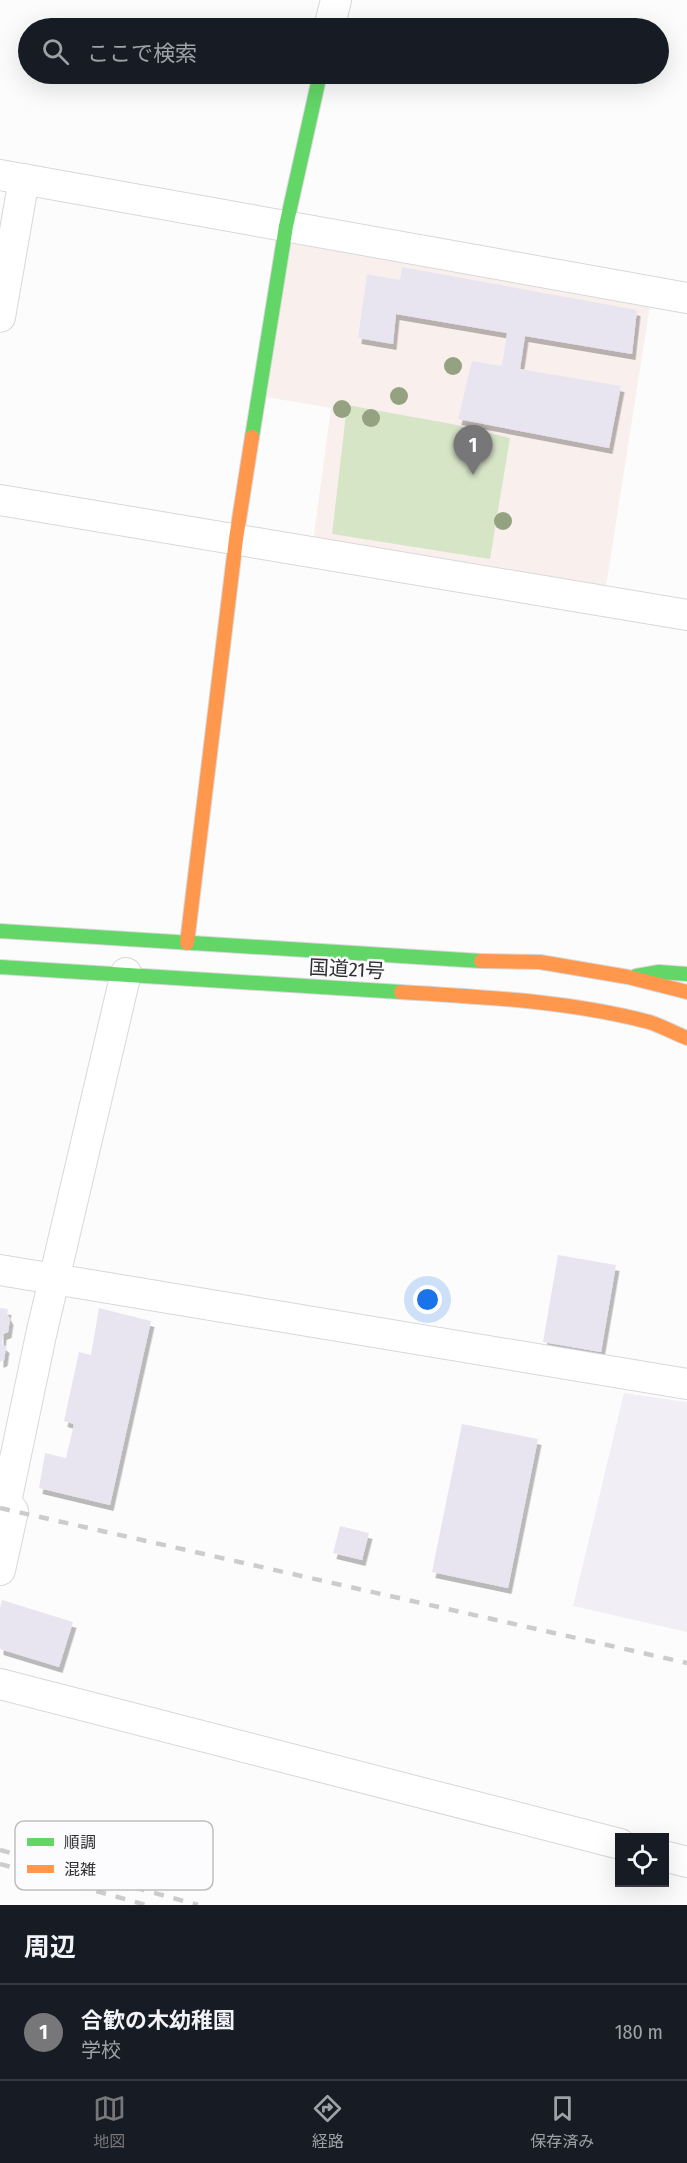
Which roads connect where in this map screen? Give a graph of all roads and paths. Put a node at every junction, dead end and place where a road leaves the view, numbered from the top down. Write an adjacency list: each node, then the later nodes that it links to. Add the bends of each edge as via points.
1 (336, 0): 2 (street)
2 (332, 18)
3 (318, 84): 5 (main road)
4 (12, 177): 5 (street); 7 (street)
5 (286, 226): 6 (street); 9 (main road)
6 (687, 298)
7 (0, 317)
8 (0, 500): 9 (street)
9 (236, 539): 10 (street); 12 (main road)
10 (687, 615)
11 (0, 930): 12 (main road, 国道21号)
12 (187, 943): 16 (main road, 国道21号, via 540,962)
13 (0, 967): 14 (main road, 国道21号)
14 (126, 973): 18 (main road, 国道21号, via 479,997 583,1008 651,1023); 20 (street)
15 (687, 974): 16 (main road, via 659,972)
16 (628, 977): 17 (main road, 国道21号)
17 (687, 992)
18 (687, 1038)
19 (0, 1270): 20 (street)
20 (54, 1279): 21 (street); 22 (street, via 6,1502 13,1511)
21 (687, 1384)
22 (0, 1570)
23 (0, 1684): 24 (street)
24 (615, 1843)
25 (669, 1857): 26 (street)
26 (687, 1862)

